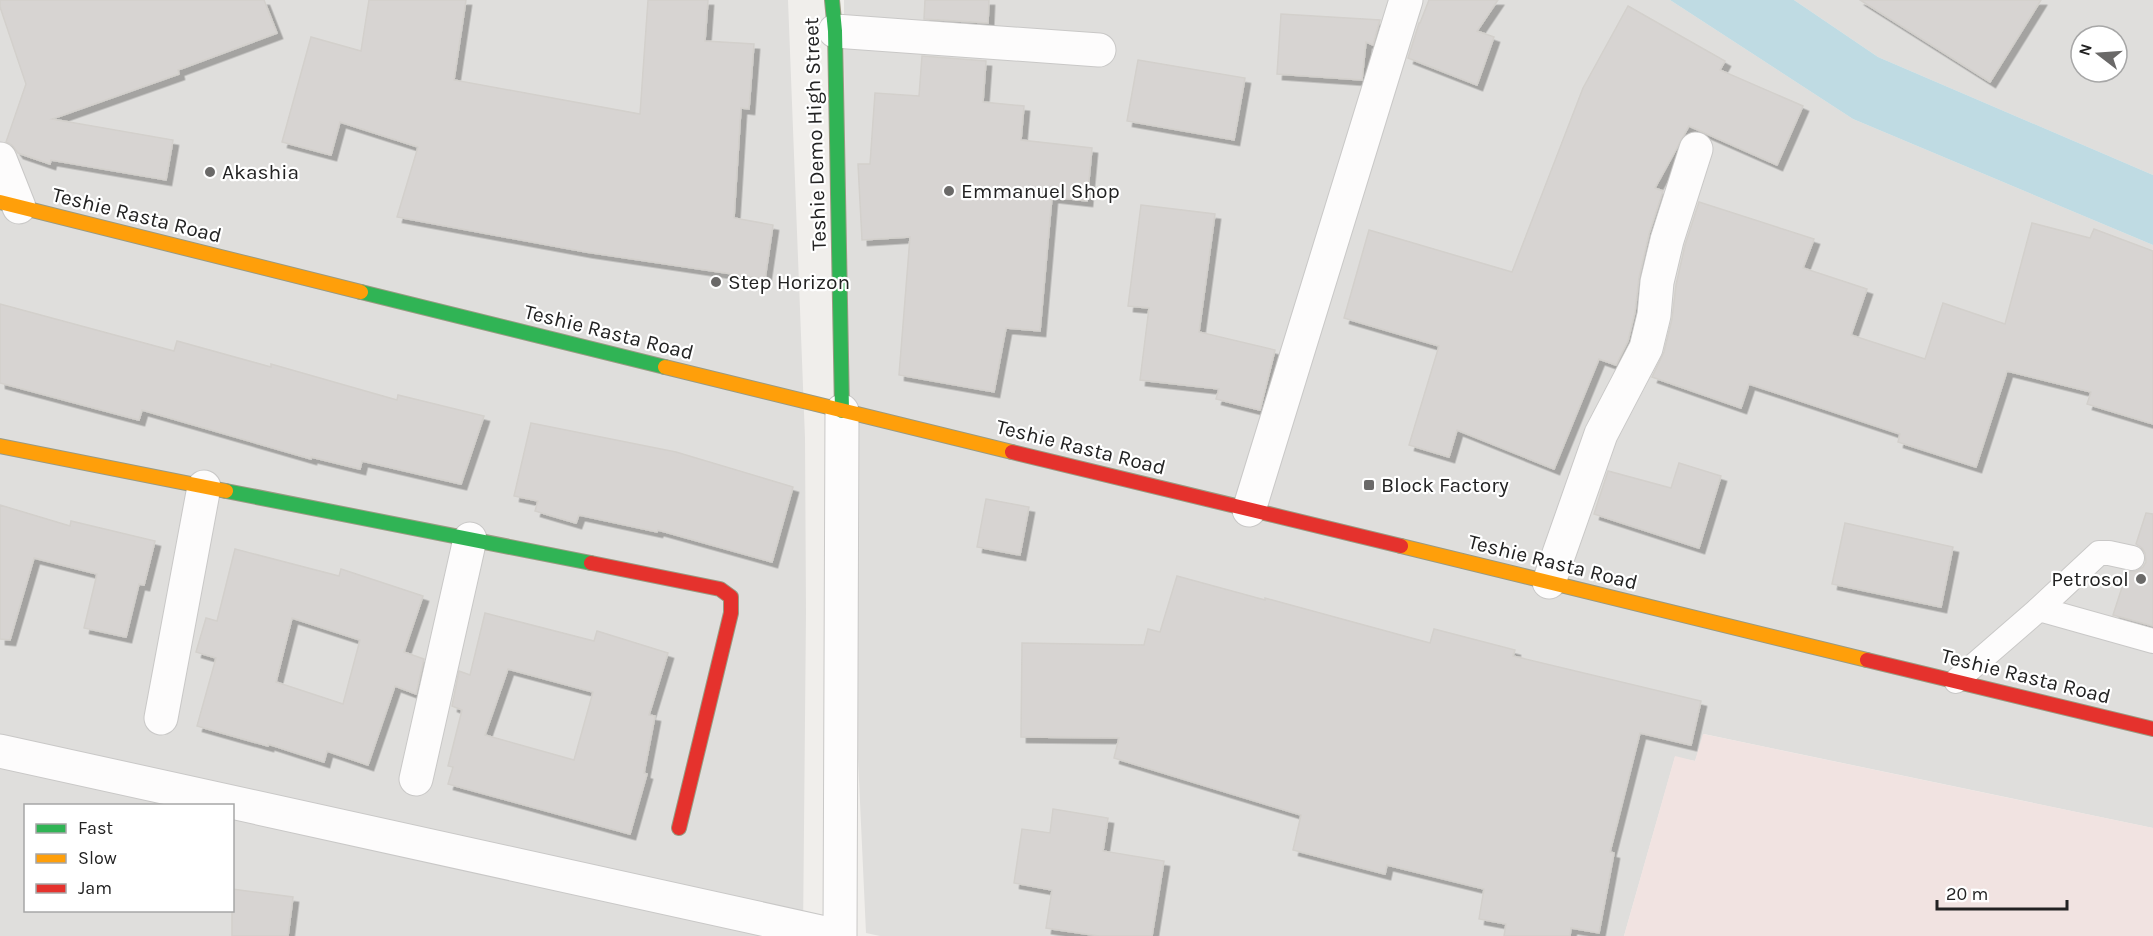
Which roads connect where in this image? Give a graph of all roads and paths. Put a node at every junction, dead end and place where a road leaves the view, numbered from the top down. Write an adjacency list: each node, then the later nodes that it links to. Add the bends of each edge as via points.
1 (1406, 0): 10 (street)
2 (833, 16): 3 (street); 7 (main road, Teshie Demo High Street)
3 (1099, 50)
4 (1696, 149): 13 (street, via 1667,240 1646,348 1601,434)
5 (0, 159): 6 (street)
6 (9, 204): 7 (main road, Teshie Rasta Road)
7 (842, 411): 10 (main road, Teshie Rasta Road); 22 (street)
8 (0, 447): 9 (main road)
9 (204, 487): 11 (main road); 17 (street)
10 (1249, 510): 13 (main road, Teshie Rasta Road)
11 (470, 540): 20 (street); 21 (main road, via 720,589 732,597)
12 (2132, 558): 14 (lane, via 2099,553)
13 (1548, 582): 16 (main road, Teshie Rasta Road)
14 (2039, 609): 15 (lane); 16 (lane)
15 (2153, 641)
16 (1956, 681): 18 (main road, Teshie Rasta Road)
17 (161, 718)
18 (2153, 729)
19 (0, 751): 22 (street)
20 (416, 779)
21 (679, 828)
22 (840, 936)

